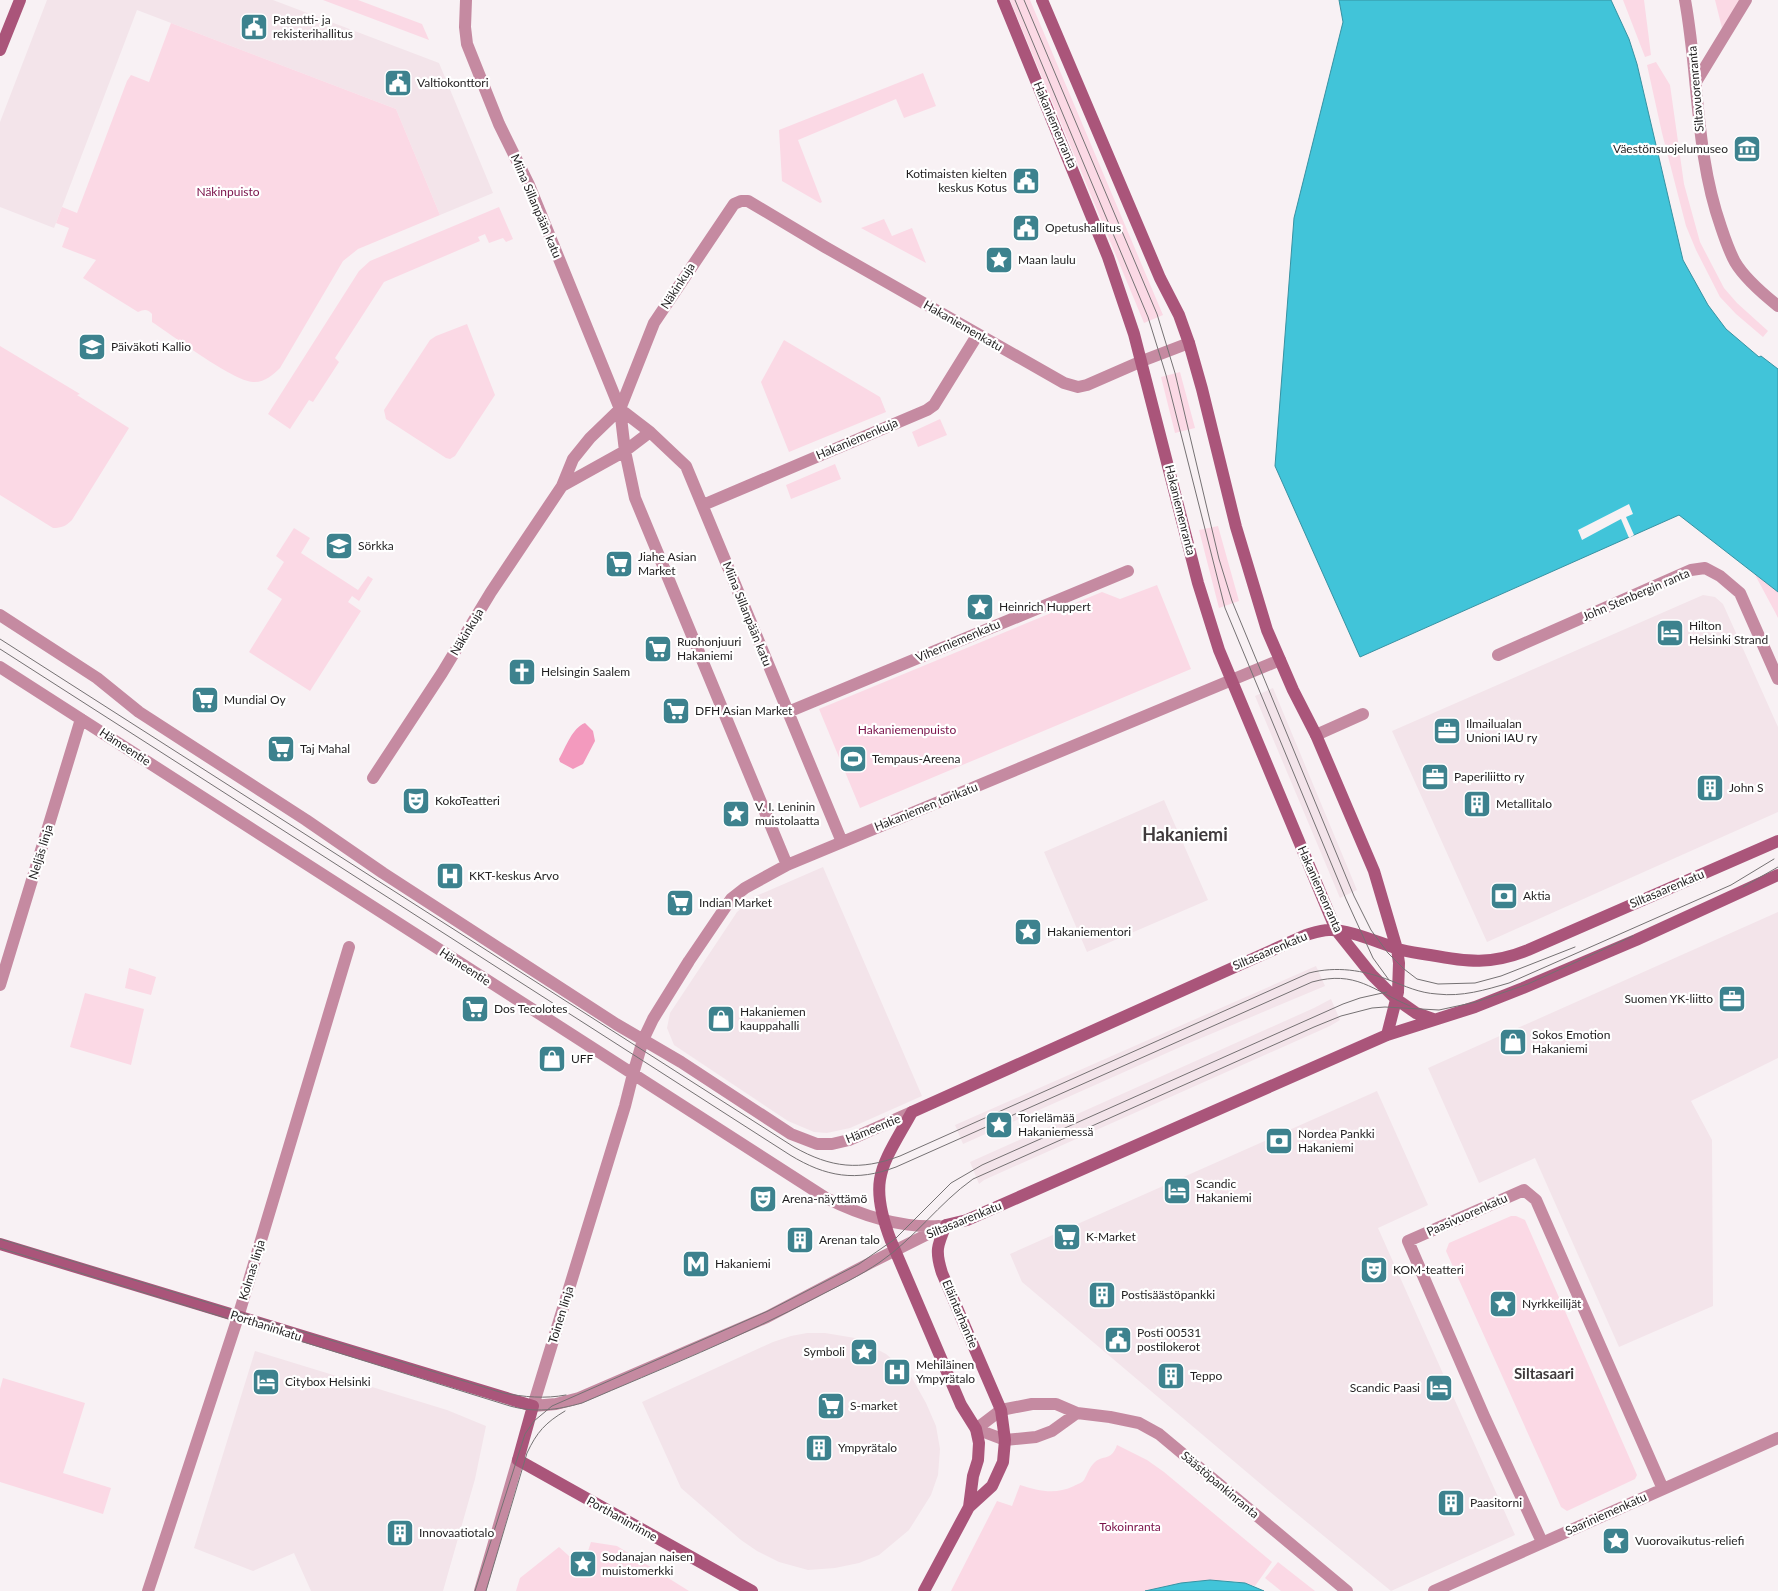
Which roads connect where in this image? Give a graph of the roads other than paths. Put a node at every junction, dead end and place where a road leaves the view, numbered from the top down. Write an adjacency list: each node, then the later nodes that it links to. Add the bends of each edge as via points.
1 (20, 0): 7 (main road)
2 (466, 0): 14 (street, Miina Sillanpään katu, via 465,27 470,52 499,124 529,185)
3 (1003, 0): 13 (main road, Hakaniemenranta, via 1108,257)
4 (1042, 0): 12 (main road)
5 (1686, 0): 8 (street, Siltavuorenranta)
6 (1746, 0): 8 (street)
7 (0, 50)
8 (1696, 82): 10 (street, Siltavuorenranta, via 1708,182 1726,242 1749,280)
9 (748, 202): 11 (street, Hakaniemenkatu); 14 (street, Näkinkuja, via 734,204 654,323)
10 (1778, 306)
11 (978, 334): 13 (street, Hakaniemenkatu, via 1064,383 1078,387); 18 (street, Hakaniemenkuja, via 934,405 927,410)
12 (1189, 343): 13 (street, Hakaniemenkatu); 22 (main road, via 1251,580)
13 (1142, 361): 25 (main road, Hakaniemenranta, via 1198,583)
14 (620, 409): 15 (street, Miina Sillanpään katu); 16 (street, Miina Sillanpään katu); 17 (street, Näkinkuja, via 590,438 574,460)
15 (650, 432): 16 (street, Näkinkuja); 18 (street, Miina Sillanpään katu, via 686,466)
16 (625, 451): 17 (street, Näkinkuja); 33 (street, Miina Sillanpään katu, via 635,498)
17 (562, 486): 30 (street, Näkinkuja)
18 (703, 505): 26 (street, Miina Sillanpään katu)
19 (1128, 571): 26 (street, Viherniemenkatu)
20 (0, 615): 42 (street, Hämeentie, via 97,678 139,712)
21 (1498, 654): 24 (street, John Stenbergin ranta, via 1691,570 1705,568 1740,593)
22 (1280, 660): 25 (street, Hakaniemen torikatu); 29 (main road)
23 (0, 667): 28 (street, Hämeentie)
24 (1778, 679)
25 (1231, 680): 32 (street, Hakaniemen torikatu); 35 (main road, Hakaniemenranta)
26 (788, 712): 32 (street, Miina Sillanpään katu)
27 (1363, 714): 29 (street)
28 (81, 719): 38 (street, Neljäs linja); 43 (street, Hämeentie)
29 (1316, 735): 37 (main road, via 1374,871)
30 (372, 778)
31 (1778, 841): 37 (main road, Siltasaarenkatu, via 1507,957 1477,962)
32 (842, 842): 33 (street, Hakaniemen torikatu)
33 (787, 865): 42 (street, Hakaniemen torikatu, via 731,899 689,960)
34 (1778, 875): 40 (main road, Siltasaarenkatu, via 1523,988)
35 (1336, 930): 37 (main road, Siltasaarenkatu); 39 (main road, Hakaniemenranta); 44 (main road, Siltasaarenkatu, via 1298,937)
36 (350, 947): 49 (street, Kolmas linja)
37 (1397, 949): 39 (main road, via 1400,985)
38 (0, 985)
39 (1396, 999): 40 (main road, Hakaniemenranta, via 1416,1013); 41 (main road)
40 (1433, 1019): 41 (main road, Siltasaarenkatu)
41 (1387, 1035): 46 (main road, Siltasaarenkatu, via 967,1220)
42 (643, 1040): 43 (street, Toinen linja); 44 (street, Hämeentie, via 791,1134 817,1144 849,1140)
43 (633, 1074): 45 (street, Hämeentie, via 826,1198); 50 (street, Toinen linja)
44 (912, 1112): 45 (main road, via 881,1172 879,1202)
45 (883, 1221): 46 (street, Hämeentie); 48 (main road)
46 (946, 1226): 48 (street, Siltasaarenkatu); 51 (main road, Eläintarhantie, via 937,1257)
47 (0, 1244): 49 (main road, Porthaninkatu)
48 (895, 1250): 50 (street, Siltasaarenkatu, via 767,1317 580,1398); 53 (main road, Eläintarhantie, via 961,1405)
49 (238, 1317): 50 (main road, Porthaninkatu); 60 (street, Kolmas linja)
50 (533, 1406): 56 (main road, Toinen linja)
51 (1001, 1410): 52 (street, Säästöpankinranta, via 1032,1404 1056,1404); 53 (street, Säästöpankinranta); 55 (main road, Eläintarhantie)
52 (1077, 1413): 55 (street, via 1052,1431 1036,1437); 64 (street, Säästöpankinranta, via 1139,1423 1159,1434)
53 (976, 1429): 55 (street); 58 (main road, Eläintarhantie, via 978,1460)
54 (1778, 1438): 57 (street, Saariniemenkatu)
55 (1005, 1440): 58 (main road, Eläintarhantie, via 1003,1462 992,1486)
56 (518, 1460): 61 (street, Toinen linja); 62 (main road, Porthaninrinne)
57 (1663, 1489): 59 (street, Saariniemenkatu); 59 (street, Paasivuorenkatu, via 1536,1200 1524,1190 1464,1216 1408,1241)
58 (969, 1507): 63 (main road, Eläintarhantie)
59 (1542, 1542): 65 (street, Saariniemenkatu)
60 (146, 1590)
61 (480, 1591)
62 (752, 1591)
63 (924, 1591)
64 (1346, 1591)
65 (1434, 1591)

